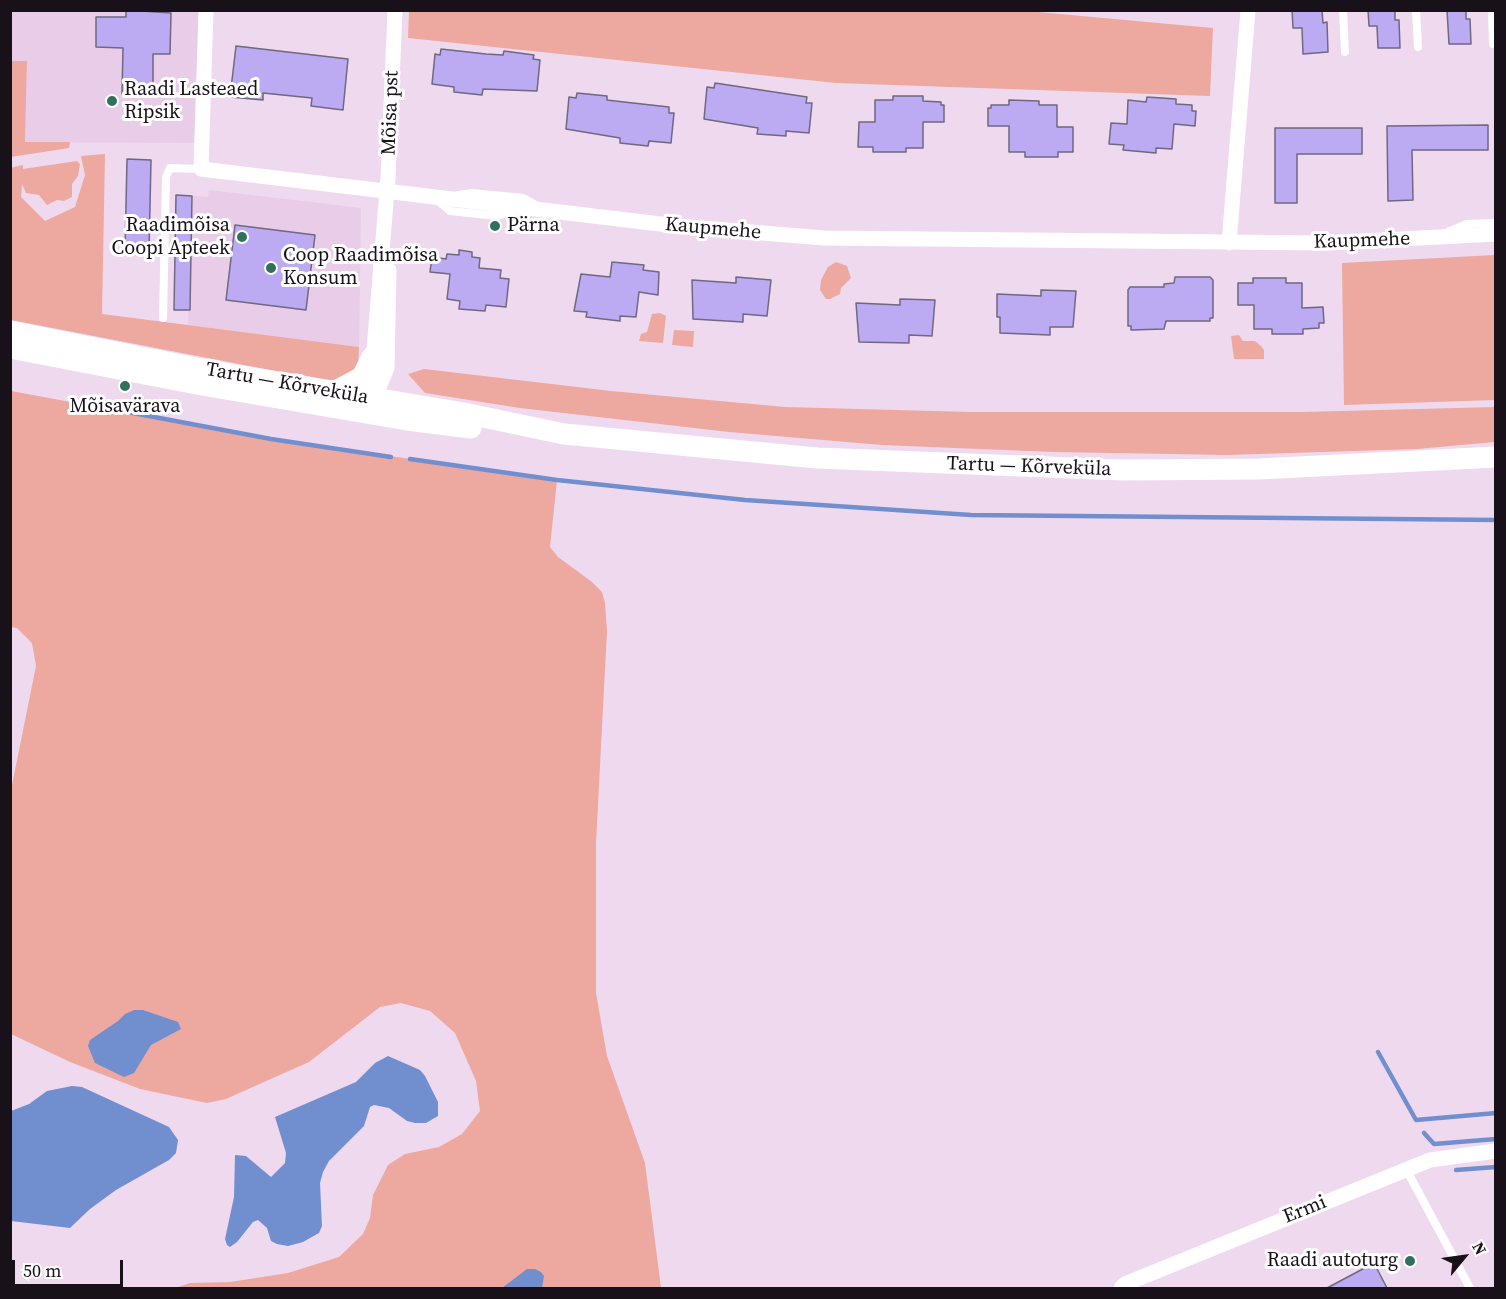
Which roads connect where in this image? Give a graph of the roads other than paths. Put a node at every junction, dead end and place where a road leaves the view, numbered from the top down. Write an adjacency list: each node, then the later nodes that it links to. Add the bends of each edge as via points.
1 (206, 10): 10 (street)
2 (395, 10): 11 (street, Mõisa pst)
3 (1248, 10): 18 (street)
4 (1343, 10): 9 (lane)
5 (1416, 10): 8 (lane)
6 (1492, 10): 7 (lane)
7 (1493, 44)
8 (1418, 47)
9 (1345, 52)
10 (201, 169): 11 (street, Kaupmehe); 19 (lane, via 170,168 166,177)
11 (387, 192): 12 (street, Kaupmehe); 14 (street, Mõisa pst)
12 (436, 199): 13 (street, Kaupmehe); 13 (lane, via 472,193 523,198)
13 (549, 212): 18 (street, Kaupmehe, via 824,238)
14 (386, 216): 23 (street, Mõisa pst); 28 (street, Mõisa pst, via 387,368)
15 (1496, 223): 17 (lane, via 1467,225)
16 (1496, 234): 17 (street, Kaupmehe)
17 (1434, 238): 18 (street, Kaupmehe)
18 (1229, 243)
19 (163, 318)
20 (10, 331): 27 (main road, Tartu — Kõrveküla)
21 (10, 348): 22 (main road, Tartu — Kõrveküla)
22 (34, 352): 24 (lane); 25 (main road, Tartu — Kõrveküla)
23 (372, 357): 27 (main road, via 362,377); 28 (street, Mõisa pst)
24 (80, 371)
25 (202, 385): 26 (lane); 28 (main road, Tartu — Kõrveküla)
26 (163, 388)
27 (334, 392): 28 (main road, Tartu — Kõrveküla)
28 (373, 407): 29 (main road, Tartu — Kõrveküla, via 464,413 564,434 817,458 1033,468 1259,469)
29 (1496, 458)
30 (1496, 1151): 31 (street, Ermi, via 1430,1160)
31 (1406, 1169): 32 (street, Ermi); 33 (lane)
32 (1121, 1288)
33 (1470, 1288)

